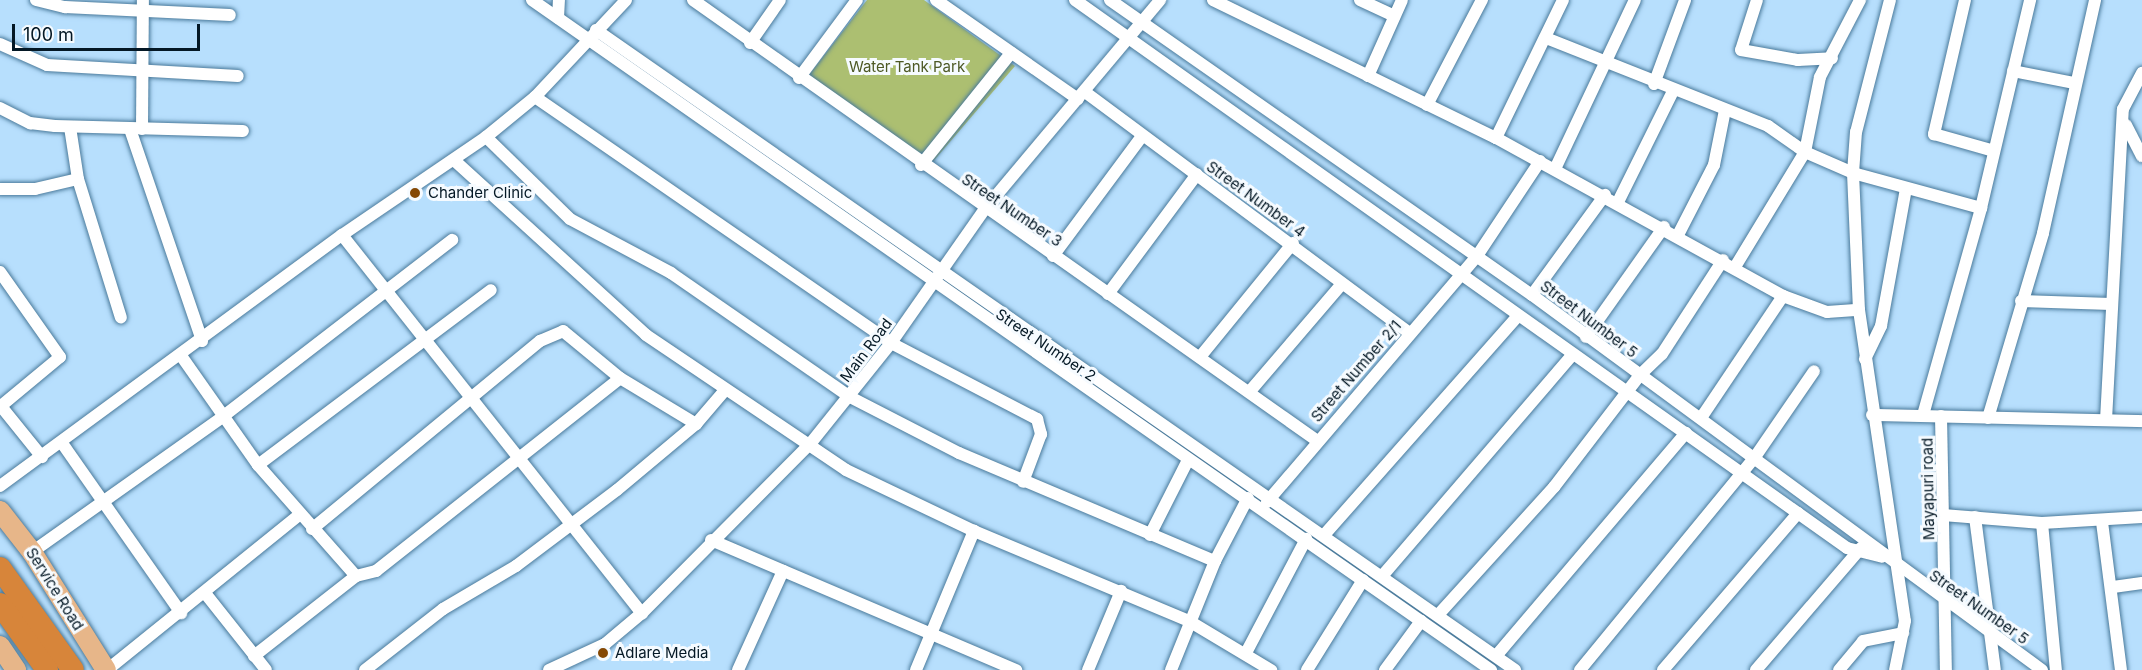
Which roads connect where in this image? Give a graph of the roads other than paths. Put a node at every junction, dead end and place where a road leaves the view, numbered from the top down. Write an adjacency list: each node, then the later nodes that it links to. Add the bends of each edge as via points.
1 (36, 0): 25 (street)
2 (532, 0): 28 (street, Street Number 2)
3 (559, 0): 28 (street)
4 (626, 0): 30 (street)
5 (693, 0): 34 (street, Street Number 3)
6 (780, 0): 34 (street)
7 (857, 0): 44 (street)
8 (936, 0): 36 (street, Street Number 4)
9 (1075, 0): 31 (street)
10 (1110, 0): 29 (street, Street Number 5)
11 (1160, 0): 29 (street, Main Road)
12 (1213, 0): 43 (street)
13 (1360, 0): 27 (street)
14 (1402, 0): 27 (street)
15 (1482, 0): 50 (street)
16 (1563, 0): 32 (street)
17 (1635, 0): 38 (street)
18 (1685, 0): 46 (street)
19 (1757, 0): 37 (street, via 1741,50 1798,60)
20 (1860, 0): 37 (street)
21 (1890, 0): 67 (street, via 1856,132)
22 (1965, 0): 60 (street, via 1934,134)
23 (2030, 0): 40 (street)
24 (2095, 0): 45 (street)
25 (143, 6): 26 (street); 39 (street)
26 (230, 15)
27 (1395, 16): 43 (street)
28 (558, 18): 33 (street, Street Number 2)
29 (1142, 22): 31 (street, Main Road); 82 (street, Street Number 5)
30 (596, 30): 33 (street); 86 (street)
31 (1129, 38): 48 (street, Main Road); 87 (street)
32 (1546, 38): 38 (street); 59 (street)
33 (586, 41): 49 (street); 88 (street, Street Number 2)
34 (750, 43): 44 (street, Street Number 3)
35 (0, 44): 39 (street, via 47,65)
36 (1011, 53): 48 (street, Street Number 4); 65 (street)
37 (1832, 58): 61 (street, via 1820,77)
38 (1606, 64): 46 (street); 66 (street)
39 (146, 71): 42 (street); 55 (street)
40 (2013, 71): 45 (street); 60 (street)
41 (2142, 73): 53 (street, via 2126,96)
42 (238, 76)
43 (1368, 76): 50 (street)
44 (799, 78): 65 (street, Street Number 3)
45 (2074, 83): 95 (street, via 2043,233)
46 (1654, 84): 47 (street)
47 (1673, 91): 52 (street); 73 (street)
48 (1082, 96): 57 (street, Street Number 4); 75 (street, Main Road)
49 (535, 97): 58 (street); 104 (street)
50 (1427, 105): 59 (street)
51 (0, 108): 54 (street, via 30,123)
52 (1725, 110): 61 (street, via 1768,126); 78 (street, via 1714,165)
53 (2126, 125): 62 (street); 96 (street)
54 (70, 127): 55 (street); 69 (street)
55 (136, 129): 56 (street); 102 (street)
56 (243, 131)
57 (1142, 136): 68 (street, Street Number 4); 81 (street)
58 (486, 137): 63 (street); 115 (street, via 570,219 671,273)
59 (1496, 138): 64 (street)
60 (1994, 151): 74 (street)
61 (1805, 152): 67 (street); 84 (street)
62 (2142, 156)
63 (455, 161): 77 (street); 112 (street, via 600,297)
64 (1540, 161): 66 (street); 82 (street, Street Number 2/1)
65 (921, 165): 75 (street, Street Number 3)
66 (1555, 169): 72 (street)
67 (1853, 173): 71 (street); 97 (street)
68 (1197, 174): 80 (street, Street Number 4); 92 (street)
69 (78, 179): 70 (street, via 35,189); 99 (street)
70 (0, 189)
71 (1906, 189): 74 (street); 108 (street, via 1881,326)
72 (1605, 195): 73 (street); 93 (street)
73 (1618, 202): 76 (street)
74 (1981, 208): 119 (street)
75 (984, 210): 81 (street, Street Number 3); 86 (street, Main Road)
76 (1664, 227): 78 (street); 101 (street)
77 (342, 235): 90 (street); 102 (street)
78 (1678, 235): 83 (street)
79 (452, 240): 90 (street)
80 (1293, 243): 89 (street, Street Number 4); 107 (street)
81 (1053, 256): 92 (street, Street Number 3)
82 (1477, 256): 87 (street, Street Number 2/1); 93 (street, Street Number 5)
83 (1723, 260): 84 (street); 110 (street, via 1662,354)
84 (1735, 267): 94 (street)
85 (0, 272): 117 (street, via 60,357)
86 (941, 272): 88 (street, Main Road); 139 (street)
87 (1460, 274): 98 (street); 100 (street, Street Number 2/1)
88 (932, 284): 104 (street, Main Road); 134 (street, Street Number 2)
89 (1342, 284): 100 (street, Street Number 4); 113 (street)
90 (386, 290): 103 (street); 121 (street)
91 (491, 290): 103 (street)
92 (1108, 294): 107 (street, Street Number 3)
93 (1532, 295): 101 (street, Street Number 5)
94 (1783, 296): 97 (street, via 1827,312); 122 (street)
95 (2020, 301): 96 (street); 123 (street)
96 (2111, 304): 124 (street)
97 (1859, 310): 108 (street)
98 (1518, 316): 105 (street); 154 (street)
99 (121, 318)
100 (1408, 333): 128 (street, Street Number 2/1)
101 (1586, 337): 110 (street, Street Number 5)
102 (202, 340): 106 (street)
103 (427, 342): 116 (street); 135 (street)
104 (891, 343): 115 (street, Main Road); 137 (street, via 1037,419 1041,434)
105 (1572, 355): 114 (street); 166 (street)
106 (182, 357): 121 (street); 129 (street)
107 (1200, 357): 113 (street, Street Number 3)
108 (1865, 359): 118 (street)
109 (1814, 371): 132 (street)
110 (1640, 375): 114 (street); 122 (street, Street Number 5)
111 (620, 378): 116 (street, via 563,331 540,340); 126 (street); 133 (street)
112 (725, 390): 126 (street); 130 (street)
113 (1251, 390): 128 (street, Street Number 3)
114 (1627, 393): 127 (street); 177 (street, via 1554,487)
115 (850, 397): 130 (street, Main Road); 137 (street)
116 (472, 398): 133 (street); 152 (street)
117 (0, 405): 131 (street)
118 (1872, 415): 119 (street); 164 (street)
119 (1923, 415): 120 (street)
120 (1941, 416): 123 (street); 146 (street, Mayapuri road)
121 (221, 418): 135 (street); 141 (street)
122 (1701, 418): 132 (street, Street Number 5)
123 (1988, 418): 124 (street)
124 (2106, 420): 125 (street)
125 (2142, 422)
126 (696, 424): 151 (street)
127 (1686, 433): 136 (street); 185 (street)
128 (1316, 440): 139 (street, Street Number 2/1)
129 (62, 443): 131 (street); 141 (street)
130 (810, 444): 153 (street, via 846,470); 157 (street, Main Road)
131 (42, 457): 138 (street)
132 (1755, 457): 136 (street); 158 (street, Street Number 5)
133 (520, 460): 151 (street); 167 (street, via 376,571)
134 (1188, 460): 140 (street, Street Number 2); 155 (street)
135 (258, 465): 145 (street)
136 (1741, 472): 144 (street); 205 (street)
137 (1023, 483): 155 (street)
138 (0, 486)
139 (1270, 496): 142 (street, Street Number 2/1); 154 (street)
140 (1248, 498): 142 (street, Street Number 2); 162 (street)
141 (106, 502): 159 (street); 175 (street)
142 (1263, 508): 156 (street, Street Number 2)
143 (0, 511): 159 (main road, Service Road)
144 (1798, 513): 160 (street); 206 (street)
145 (299, 515): 152 (street); 172 (street)
146 (1942, 515): 147 (street); 174 (street, Mayapuri road)
147 (1976, 517): 150 (street); 182 (street)
148 (2142, 517): 149 (street)
149 (2102, 522): 150 (street); 170 (street)
150 (2042, 523): 213 (street)
151 (570, 525): 176 (street); 194 (street, via 516,566 443,609)
152 (312, 529): 167 (street)
153 (974, 531): 171 (street); 180 (street)
154 (1324, 534): 166 (street)
155 (1150, 535): 162 (street)
156 (1306, 539): 168 (street, Street Number 2); 184 (street)
157 (711, 540): 165 (street); 176 (street, Main Road)
158 (1868, 541): 160 (street); 161 (street, Street Number 5)
159 (32, 552): 192 (main road, Service Road)
160 (1856, 553): 161 (street); 207 (street)
161 (1882, 557): 164 (street, Street Number 5)
162 (1215, 561): 178 (street)
163 (0, 568): 191 (highway)
164 (1896, 568): 174 (street, Street Number 5); 181 (street)
165 (783, 571): 180 (street); 196 (street)
166 (1383, 575): 177 (street)
167 (356, 576): 186 (street)
168 (1363, 580): 179 (street, Street Number 2); 202 (street)
169 (2142, 583): 170 (street)
170 (2113, 587): 214 (street)
171 (1121, 591): 178 (street); 199 (street)
172 (205, 592): 175 (street); 186 (street)
173 (0, 604): 190 (highway)
174 (1946, 604): 182 (street, Street Number 5); 210 (street, Mayapuri road)
175 (181, 613): 192 (street)
176 (642, 613): 195 (street, Main Road, via 605,644)
177 (1438, 615): 185 (street)
178 (1189, 621): 184 (street); 200 (street)
179 (1421, 621): 188 (street, Street Number 2); 203 (street)
180 (933, 632): 197 (street); 198 (street)
181 (1903, 633): 208 (street, via 1863,641); 209 (street)
182 (1991, 634): 211 (street); 212 (street, Street Number 5)
183 (0, 646): 189 (main road)
184 (1247, 651): 187 (street)
185 (1496, 656): 204 (street)
186 (254, 657): 193 (street)
187 (1256, 665): 201 (street)
188 (1487, 669)
189 (16, 670)
190 (47, 670)
191 (73, 670)
192 (106, 670)
193 (266, 670)
194 (365, 670)
195 (549, 670)
196 (738, 670)
197 (916, 670)
198 (1016, 670)
199 (1088, 670)
200 (1171, 670)
201 (1271, 670)
202 (1307, 670)
203 (1385, 670)
204 (1515, 670)
205 (1580, 670)
206 (1664, 670)
207 (1756, 670)
208 (1839, 670)
209 (1894, 670)
210 (1946, 670)
211 (1995, 670)
212 (2042, 670)
213 (2056, 670)
214 (2121, 670)

